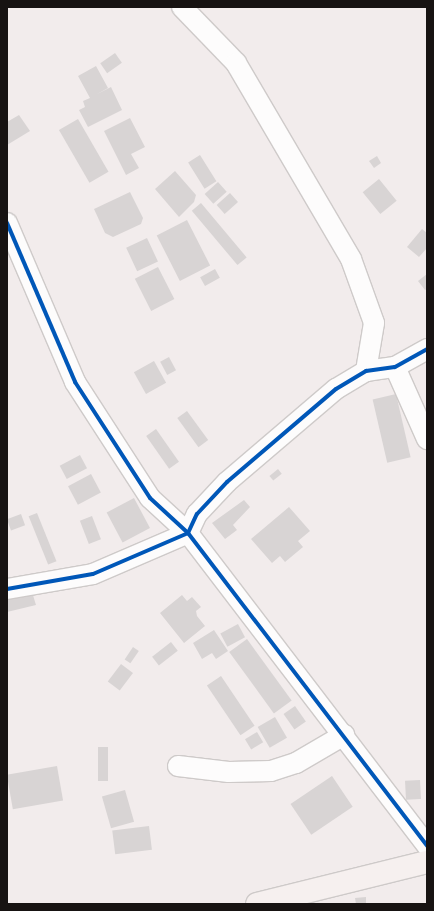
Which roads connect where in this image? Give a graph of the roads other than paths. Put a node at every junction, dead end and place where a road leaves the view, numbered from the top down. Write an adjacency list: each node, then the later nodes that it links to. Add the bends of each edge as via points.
1 (182, 7): 5 (street, via 236,63 351,259 374,323)
2 (7, 223): 7 (street, via 75,382 150,498)
3 (427, 349): 4 (street)
4 (395, 367): 5 (street); 6 (street)
5 (366, 371): 7 (street, via 336,389 227,482 197,514)
6 (427, 439)
7 (188, 533): 8 (street, via 93,574); 9 (street)
8 (7, 589)
9 (344, 735): 10 (street, via 296,763 270,771 229,772); 11 (street)
10 (178, 766)
11 (427, 846)
12 (427, 862): 13 (main road)
13 (256, 904)

